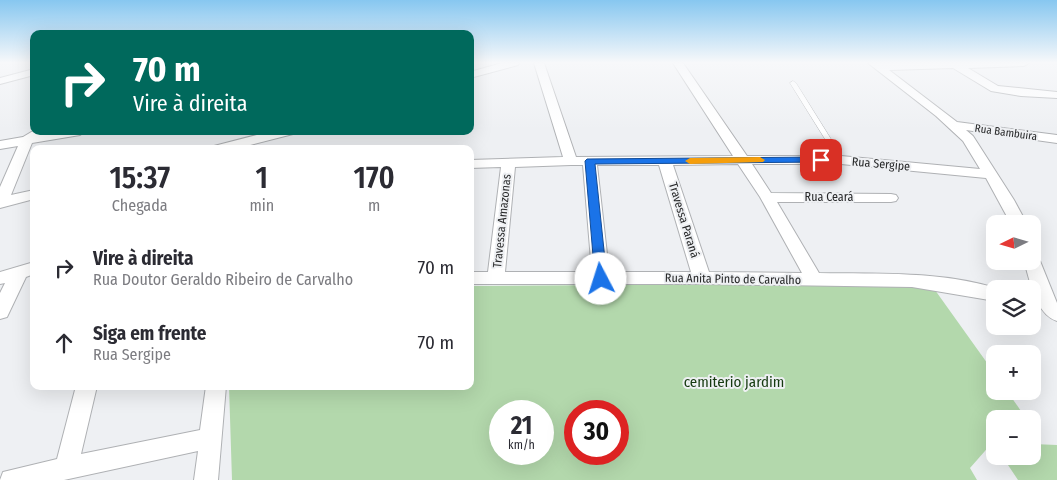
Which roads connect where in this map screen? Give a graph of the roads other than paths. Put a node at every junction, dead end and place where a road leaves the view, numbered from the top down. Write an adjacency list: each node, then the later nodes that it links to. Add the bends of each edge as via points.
1 (546, 85): 16 (street)
2 (693, 85): 14 (street)
3 (794, 85): 15 (lane)
4 (903, 85): 8 (street)
5 (989, 85): 6 (street)
6 (1007, 92): 7 (street)
7 (1057, 95)
8 (954, 125): 11 (street, Rua Bambuira); 21 (street, via 968,139)
9 (272, 135): 13 (street)
10 (32, 136): 12 (street); 25 (street)
11 (1057, 139)
12 (0, 145)
13 (234, 145)
14 (743, 160): 15 (street, Rua Sergipe); 18 (street, Rua Sergipe); 23 (street)
15 (840, 160): 21 (street, Rua Sergipe)
16 (571, 161): 17 (street, Rua Sergipe); 19 (street, Rua Sergipe)
17 (590, 161): 18 (street, Rua Sergipe); 33 (street)
18 (666, 162): 32 (street, Travessa Paraná)
19 (508, 163): 20 (street, Rua Sergipe); 31 (street, Travessa Amazonas)
20 (474, 164)
21 (989, 174): 26 (street)
22 (30, 195): 25 (street)
23 (767, 197): 24 (street, Rua Ceará); 34 (street)
24 (891, 198)
25 (1, 202)
26 (1014, 215)
27 (29, 269): 29 (street); 37 (street)
28 (1035, 270): 36 (street)
29 (0, 278)
30 (474, 278): 31 (street, Rua Anita Pinto de Carvalho)
31 (496, 278): 33 (street, Rua Anita Pinto de Carvalho)
32 (702, 278): 33 (street, Rua Anita Pinto de Carvalho); 34 (street, Rua Anita Pinto de Carvalho)
33 (601, 279)
34 (815, 281): 35 (street, Rua Anita Pinto de Carvalho, via 912,281)
35 (986, 292)
36 (1046, 307)
37 (0, 312)
38 (86, 390): 41 (street)
39 (216, 390): 40 (street)
40 (210, 438): 41 (street); 43 (street)
41 (66, 468): 42 (street)
42 (11, 480)
43 (206, 480)

